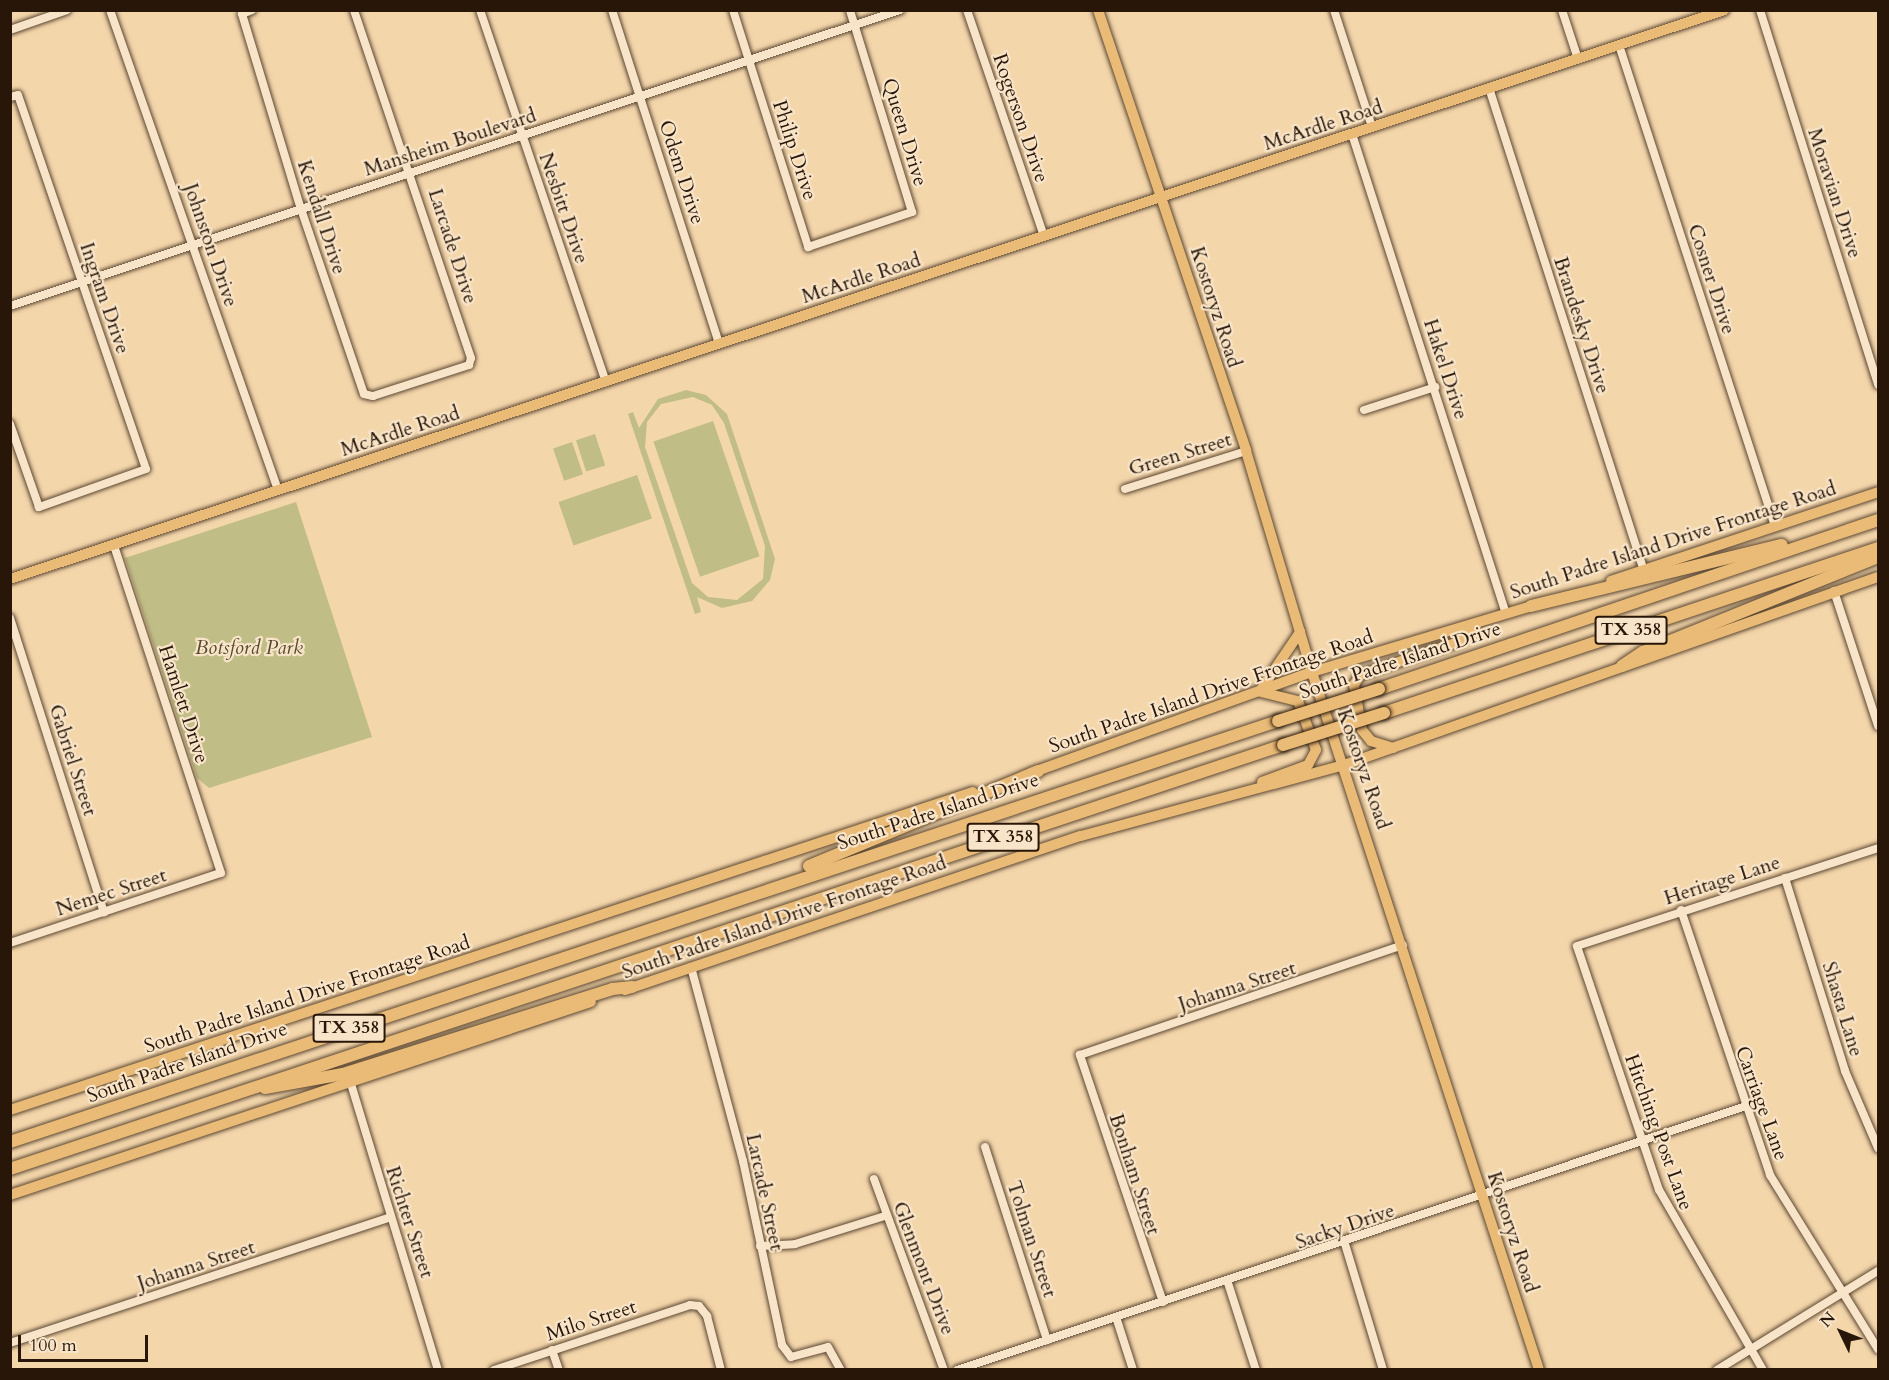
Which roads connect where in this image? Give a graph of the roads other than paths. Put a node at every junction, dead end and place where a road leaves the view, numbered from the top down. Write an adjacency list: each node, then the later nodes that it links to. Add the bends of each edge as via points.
1 (67, 10): 17 (street)
2 (110, 10): 32 (street, Johnston Drive)
3 (252, 10): 29 (street, Kendall Drive, via 242,14)
4 (354, 10): 27 (street, Larcade Drive)
5 (480, 10): 26 (street, Nesbitt Drive)
6 (612, 10): 23 (street, Odem Drive)
7 (733, 10): 20 (street, Philip Drive)
8 (850, 10): 16 (street, Queen Drive)
9 (900, 10): 16 (street, Mansheim Boulevard)
10 (967, 10): 31 (street, Rogerson Drive)
11 (1098, 10): 28 (main road, Kostoryz Road)
12 (1334, 10): 24 (street)
13 (1562, 10): 19 (street)
14 (1760, 10): 37 (street, Moravian Drive)
15 (1720, 11): 18 (main road, McArdle Road)
16 (855, 25): 20 (street, Mansheim Boulevard); 30 (street, Queen Drive, via 912,212)
17 (10, 30)
18 (1619, 45): 19 (main road, McArdle Road); 47 (street, Cosner Drive)
19 (1578, 59): 21 (main road, McArdle Road)
20 (749, 61): 23 (street, Mansheim Boulevard); 30 (street, Philip Drive, via 808,248)
21 (1489, 88): 24 (main road, McArdle Road); 52 (street, Brandesky Drive)
22 (10, 97): 33 (street, Ingram Drive, via 18,94)
23 (641, 97): 26 (street, Mansheim Boulevard); 35 (street, Odem Drive)
24 (1372, 127): 25 (main road, McArdle Road)
25 (1352, 134): 28 (main road, McArdle Road); 39 (street, Hakel Drive)
26 (523, 136): 27 (street, Mansheim Boulevard); 36 (street, Nesbitt Drive)
27 (412, 172): 29 (street, Mansheim Boulevard); 38 (street, Larcade Drive, via 471,358 469,365)
28 (1161, 197): 31 (main road, McArdle Road); 42 (main road, Kostoryz Road)
29 (301, 209): 32 (street, Mansheim Boulevard); 38 (street, Kendall Drive, via 364,394)
30 (861, 230)
31 (1044, 236): 35 (main road, McArdle Road)
32 (194, 245): 33 (street, Mansheim Boulevard); 44 (street, Johnston Drive)
33 (82, 282): 34 (street, Mansheim Boulevard); 41 (street, Ingram Drive, via 146,469 97,490 39,507)
34 (10, 306)
35 (719, 344): 36 (main road, McArdle Road)
36 (606, 382): 44 (main road, McArdle Road)
37 (1878, 386)
38 (410, 387)
39 (1435, 387): 40 (street); 57 (street, Hakel Drive)
40 (1364, 410)
41 (10, 424)
42 (1246, 451): 43 (street, Green Street); 60 (main road, Kostoryz Road)
43 (1125, 489)
44 (278, 490): 49 (main road, McArdle Road)
45 (1878, 492): 47 (main road, South Padre Island Drive Frontage Road)
46 (1878, 520): 48 (highway, South Padre Island Drive / TX 358)
47 (1774, 523): 52 (main road, South Padre Island Drive Frontage Road)
48 (1862, 525): 56 (highway); 74 (highway, South Padre Island Drive / TX 358, bridge, via 1379,689)
49 (114, 545): 54 (main road, McArdle Road); 70 (street, Hamlett Drive)
50 (1878, 548): 82 (highway, TX 358, bridge)
51 (1878, 557): 61 (highway, via 1643,652)
52 (1644, 571): 56 (main road, South Padre Island Drive Frontage Road)
53 (1878, 577): 55 (main road, South Padre Island Drive Frontage Road)
54 (10, 579)
55 (1834, 591): 61 (main road, South Padre Island Drive Frontage Road); 64 (street)
56 (1531, 606): 57 (main road, South Padre Island Drive Frontage Road)
57 (1506, 614): 59 (main road, South Padre Island Drive Frontage Road)
58 (10, 618): 73 (street, Gabriel Street)
59 (1480, 622): 62 (main road, South Padre Island Drive Frontage Road); 65 (main road, via 1461,641 1360,675 1354,685 1362,730 1371,741)
60 (1300, 633): 62 (main road, Kostoryz Road); 63 (main road, via 1269,683)
61 (1622, 666): 65 (main road, South Padre Island Drive Frontage Road)
62 (1312, 672): 63 (main road, South Padre Island Drive Frontage Road); 66 (main road, Kostoryz Road)
63 (1257, 692): 67 (main road, South Padre Island Drive Frontage Road); 68 (main road, via 1298,701 1316,750 1308,765)
64 (1878, 726)
65 (1393, 748): 66 (main road, South Padre Island Drive Frontage Road)
66 (1344, 765): 68 (main road, South Padre Island Drive Frontage Road); 76 (main road, Kostoryz Road)
67 (1038, 771): 74 (highway); 84 (main road, South Padre Island Drive Frontage Road)
68 (1192, 808): 78 (main road, South Padre Island Drive Frontage Road, via 1081,836)
69 (1878, 848): 71 (street, Heritage Lane)
70 (221, 873): 73 (street, Nemec Street)
71 (1785, 878): 72 (street, Heritage Lane); 88 (street, Shasta Lane, via 1845,1071)
72 (1681, 910): 77 (street, Heritage Lane); 83 (street, Carriage Lane)
73 (104, 912): 75 (street, Nemec Street)
74 (688, 914): 85 (highway, South Padre Island Drive / TX 358)
75 (10, 943)
76 (1403, 945): 80 (street, Johanna Street); 92 (main road, Kostoryz Road)
77 (1577, 946): 86 (street, Hitching Post Lane)
78 (691, 967): 79 (main road, South Padre Island Drive Frontage Road); 96 (street, Larcade Street)
79 (632, 987): 81 (main road, South Padre Island Drive Frontage Road); 82 (highway, via 612,989 343,1074 282,1088)
80 (1080, 1055): 100 (street, Bonham Street)
81 (351, 1084): 91 (main road, South Padre Island Drive Frontage Road); 94 (street, Richter Street)
82 (255, 1088): 89 (highway, TX 358)
83 (1743, 1107): 86 (street, Sacky Drive); 99 (street, Carriage Lane, via 1770,1175)
84 (10, 1110)
85 (10, 1142)
86 (1641, 1142): 92 (street, Sacky Drive); 106 (street, Hitching Post Lane, via 1682,1238)
87 (985, 1148): 102 (street, Tolman Street)
88 (1878, 1148)
89 (10, 1168)
90 (874, 1179): 93 (street, Glenmont Drive)
91 (10, 1195)
92 (1482, 1196): 95 (street, Sacky Drive); 117 (main road, Kostoryz Road)
93 (885, 1216): 96 (street, via 795,1244); 112 (street, Glenmont Drive)
94 (391, 1217): 103 (street, Johanna Street); 107 (street, Richter Street)
95 (1345, 1244): 98 (street, Sacky Drive); 116 (street)
96 (760, 1246): 111 (street, Larcade Street, via 785,1353 798,1356 828,1347)
97 (1878, 1271): 99 (street)
98 (1228, 1283): 100 (street, Sacky Drive); 115 (street)
99 (1841, 1293): 104 (street, Carriage Lane); 106 (street)
100 (1163, 1302): 101 (street, Sacky Drive)
101 (1116, 1317): 102 (street, Sacky Drive); 114 (street)
102 (1047, 1340): 113 (street, Sacky Drive)
103 (10, 1343)
104 (1878, 1349)
105 (552, 1350): 108 (street, Milo Street); 109 (street); 110 (street, Milo Street, via 699,1306 707,1316)
106 (1750, 1350): 118 (street); 119 (street, Hitching Post Lane)
107 (438, 1370)
108 (494, 1370)
109 (559, 1370)
110 (721, 1370)
111 (841, 1370)
112 (944, 1370)
113 (957, 1370)
114 (1133, 1370)
115 (1256, 1370)
116 (1383, 1370)
117 (1539, 1370)
118 (1717, 1370)
119 (1763, 1370)

